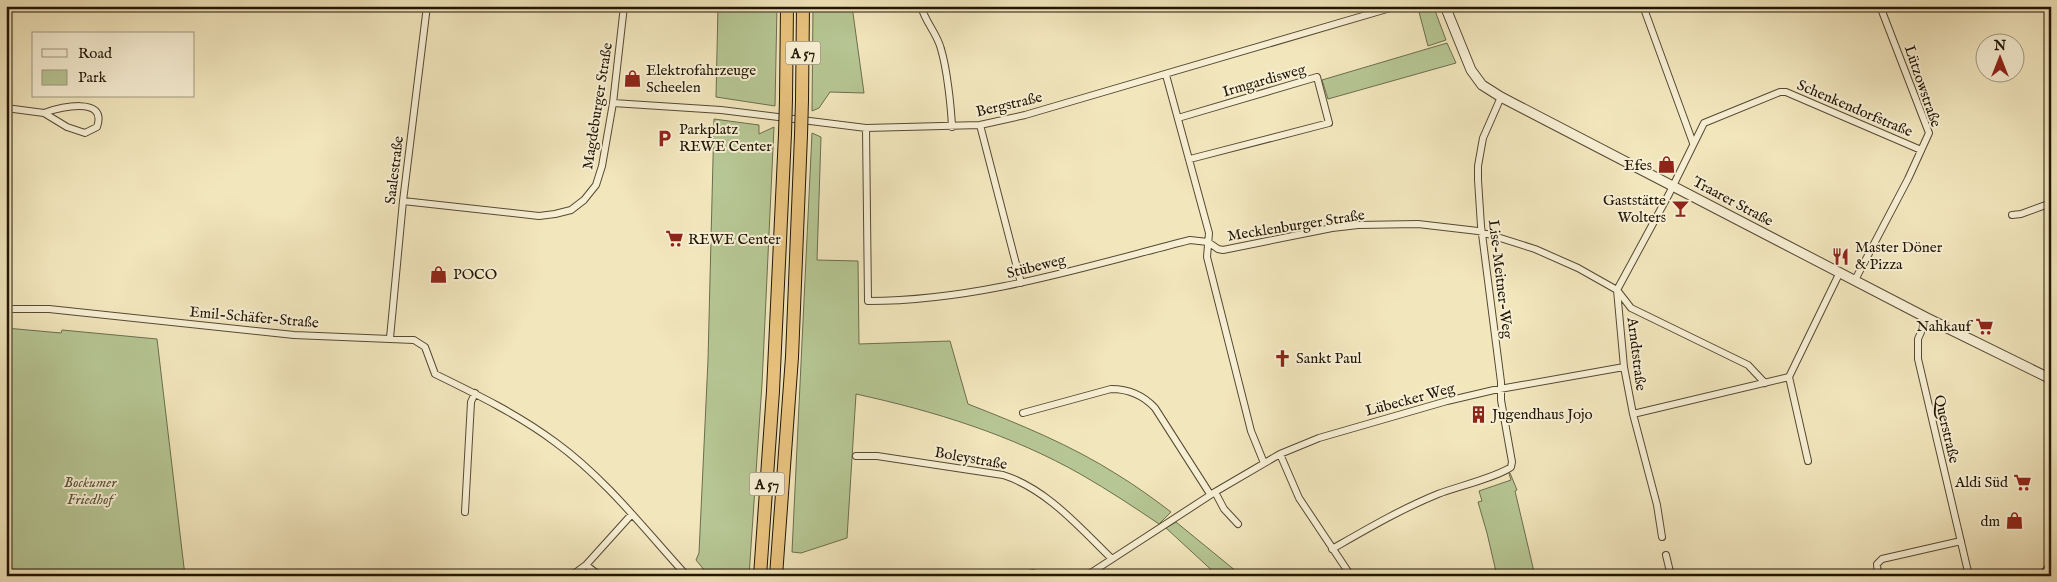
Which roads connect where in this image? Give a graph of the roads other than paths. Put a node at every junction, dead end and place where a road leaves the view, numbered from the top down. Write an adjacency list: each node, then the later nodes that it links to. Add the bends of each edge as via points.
1 (427, 6): 23 (street, Saalestraße)
2 (624, 6): 12 (street, Magdeburger Straße)
3 (787, 6): 61 (highway, A 57, bridge, via 775,357)
4 (804, 6): 62 (highway, A 57, bridge, via 792,357)
5 (921, 6): 17 (street, via 941,49)
6 (1397, 6): 10 (street, Bergstraße)
7 (1446, 6): 11 (street, Traarer Straße, via 1471,70 1482,85)
8 (1643, 6): 19 (street)
9 (1880, 6): 20 (street, Lützowstraße, via 1929,133)
10 (1166, 75): 15 (street); 16 (street, Bergstraße)
11 (1501, 97): 22 (street, Traarer Straße); 26 (street, Lise-Meitner-Weg, via 1484,138 1478,166)
12 (613, 103): 18 (street, Bergstraße, via 721,110); 23 (street, Magdeburger Straße, via 596,185 571,210 538,216)
13 (6, 108): 14 (street)
14 (44, 113): 14 (street, via 85,133 97,127 99,121 93,109 86,106)
15 (1178, 118): 21 (street); 21 (street, Irmgardisweg, via 1316,77 1329,123)
16 (980, 125): 17 (street, Bergstraße); 30 (street)
17 (952, 127): 18 (street, Bergstraße)
18 (866, 128): 30 (street, Stübeweg, via 868,301 931,299)
19 (1693, 143): 20 (street, Schenkendorfstraße, via 1704,123 1786,92); 22 (street, Schenkendorfstraße)
20 (1921, 150): 29 (street, Lützowstraße)
21 (1190, 159): 27 (street, via 1209,233)
22 (1673, 186): 28 (street, Traarer Straße); 31 (street)
23 (403, 201): 34 (street, Saalestraße)
24 (2051, 203): 25 (street)
25 (2012, 215)
26 (1482, 233): 27 (street, Mecklenburger Straße, via 1418,224 1358,225 1223,250); 31 (street, Mecklenburger Straße, via 1535,249); 39 (street, Lise-Meitner-Weg)
27 (1208, 242): 30 (street, Stübeweg, via 1190,240); 46 (street, via 1207,257 1251,431)
28 (1840, 272): 29 (street, Traarer Straße); 36 (street)
29 (1855, 280): 33 (street, Traarer Straße)
30 (1021, 283)
31 (1618, 290): 35 (street, Arndtstraße); 38 (street, via 1631,308 1748,365)
32 (6, 309): 34 (street, Emil-Schäfer-Straße, via 28,307 294,335)
33 (1927, 318): 37 (street, Traarer Straße); 52 (street, Querstraße, via 1918,340 1918,359)
34 (390, 338): 40 (street, Emil-Schäfer-Straße, via 414,340 425,347 435,374)
35 (1624, 367): 39 (street, Lübecker Weg); 42 (street, Arndtstraße)
36 (1789, 377): 38 (street); 45 (street)
37 (2051, 379)
38 (1765, 383): 42 (street)
39 (1501, 389): 43 (street, Lübecker Weg, via 1375,420); 53 (street, Lise-Meitner-Weg, via 1511,467 1406,508)
40 (475, 393): 48 (street, via 471,402); 49 (street, Emil-Schäfer-Straße, via 556,443 609,489)
41 (1023, 413): 47 (street, via 1111,388 1136,394 1155,408)
42 (1634, 414): 51 (street, Arndtstraße)
43 (1280, 454): 46 (street, Lübecker Weg); 53 (street, via 1299,498)
44 (856, 456): 55 (street, Boleystraße, via 887,457 1016,479 1039,492)
45 (1808, 461)
46 (1264, 462): 47 (street, Lübecker Weg)
47 (1212, 493): 50 (street); 55 (street, Lübecker Weg)
48 (465, 512)
49 (632, 514): 56 (street); 60 (street, Emil-Schäfer-Straße)
50 (1238, 524)
51 (1662, 537)
52 (1961, 541): 68 (street, via 1882,559 1878,564); 69 (street, Querstraße)
53 (1332, 550): 66 (street)
54 (1666, 555): 67 (street)
55 (1112, 559): 65 (street, Lübecker Weg)
56 (586, 565): 58 (street); 59 (street)
57 (2051, 566): 70 (street)
58 (570, 576)
59 (600, 576)
60 (687, 576)
61 (760, 576)
62 (776, 576)
63 (1021, 576): 64 (street, via 1033,573)
64 (1038, 576)
65 (1086, 576)
66 (1351, 576)
67 (1671, 576)
68 (1878, 576)
69 (1970, 576)
70 (2044, 576)

